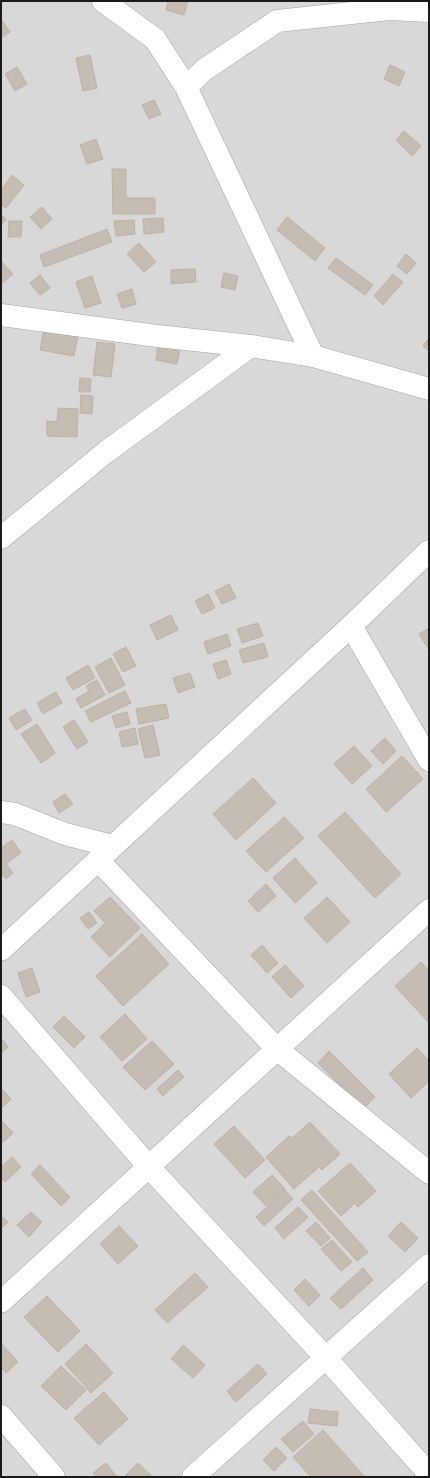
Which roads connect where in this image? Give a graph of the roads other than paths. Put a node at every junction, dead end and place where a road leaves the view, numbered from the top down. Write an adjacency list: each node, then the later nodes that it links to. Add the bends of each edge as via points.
1 (103, 1): 3 (street, via 155,39)
2 (429, 10): 3 (street, via 389,9 277,21 204,70)
3 (186, 87): 6 (street)
4 (1, 315): 5 (street)
5 (251, 346): 6 (street); 8 (street, via 106,452)
6 (313, 356): 7 (street)
7 (429, 388)
8 (1, 538)
9 (429, 551): 10 (street)
10 (351, 626): 11 (street); 13 (street)
11 (429, 760)
12 (1, 812): 13 (street, via 15,814)
13 (105, 853): 15 (street); 17 (street)
14 (429, 910): 17 (street)
15 (1, 950)
16 (1, 996): 18 (street)
17 (277, 1049): 18 (street); 19 (street)
18 (149, 1167): 21 (street); 22 (street)
19 (429, 1173)
20 (429, 1265): 22 (street)
21 (1, 1302)
22 (326, 1358): 24 (street); 26 (street)
23 (1, 1416): 25 (street)
24 (429, 1474)
25 (54, 1477)
26 (193, 1477)

